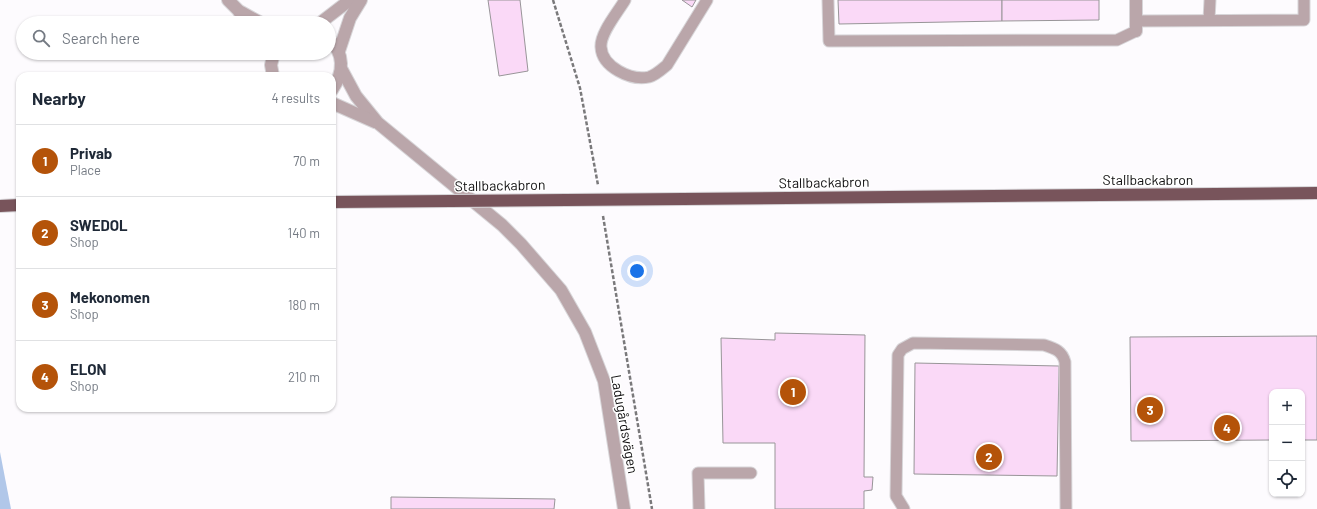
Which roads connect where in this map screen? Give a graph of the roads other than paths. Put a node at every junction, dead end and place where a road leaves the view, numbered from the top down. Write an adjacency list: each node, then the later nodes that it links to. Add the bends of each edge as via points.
1 (228, 0): 10 (street)
2 (350, 0): 13 (street)
3 (361, 0): 17 (street, via 350,18)
4 (625, 0): 5 (lane, via 602,37 600,48 607,62 620,72 634,77 648,77 659,73 666,65)
5 (707, 0)
6 (828, 0): 15 (lane, via 829,41 1117,40)
7 (1136, 0): 15 (street)
8 (1210, 0): 14 (lane)
9 (1304, 0): 14 (lane, via 1304,20)
10 (238, 10): 11 (street); 12 (street)
11 (242, 16)
12 (249, 16)
13 (329, 16)
14 (1209, 20): 15 (lane)
15 (1136, 26)
16 (336, 47): 17 (street)
17 (339, 51): 20 (street, Ladugårdsvägen)
18 (268, 60): 21 (street)
19 (273, 60): 21 (street)
20 (342, 70): 22 (street); 24 (street, Ladugårdsvägen, via 356,96)
21 (272, 71)
22 (336, 84)
23 (336, 105): 24 (street, Ladugårdsvägen)
24 (378, 123): 30 (street, Ladugårdsvägen, via 502,225 561,290 585,332 604,381)
25 (1317, 193): 26 (highway, Stallbackabron, bridge)
26 (336, 202)
27 (16, 205): 28 (highway)
28 (0, 206)
29 (751, 473): 31 (lane, via 698,473)
30 (624, 509)
31 (699, 509)
32 (904, 509): 33 (lane, via 896,496 898,355 912,343 1044,345 1063,354)
33 (1066, 509)

